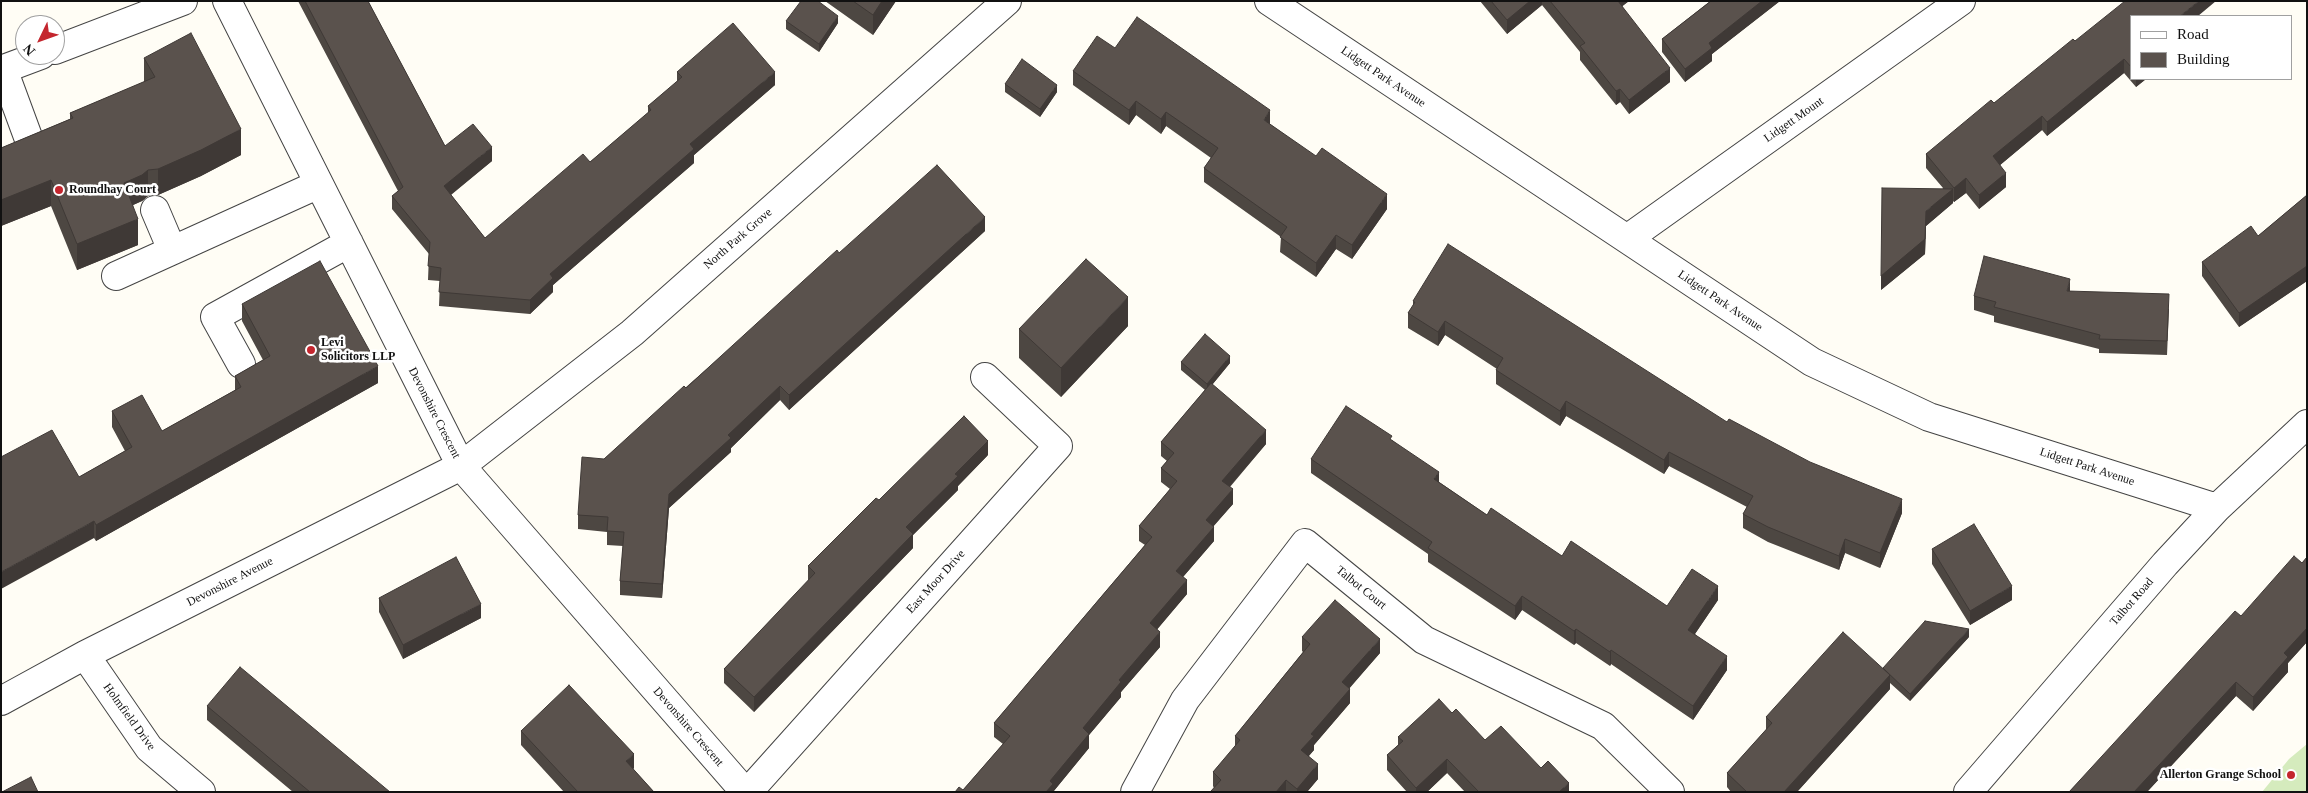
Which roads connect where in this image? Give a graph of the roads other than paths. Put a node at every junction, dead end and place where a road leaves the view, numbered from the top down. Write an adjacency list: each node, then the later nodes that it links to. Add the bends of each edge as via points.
1 (183, 1): 6 (street)
2 (227, 1): 10 (street, Devonshire Crescent)
3 (1007, 1): 19 (street, North Park Grove, via 632,333)
4 (1269, 1): 12 (street, Lidgett Park Avenue)
5 (1961, 1): 12 (street, Lidgett Mount)
6 (65, 46)
7 (15, 65): 8 (street)
8 (2, 70): 9 (street)
9 (31, 145)
10 (319, 184): 13 (street, Devonshire Crescent); 14 (street)
11 (155, 210): 14 (street)
12 (1627, 239): 20 (street, Lidgett Park Avenue, via 1812,362 1930,417)
13 (349, 243): 16 (street, via 215,317); 19 (street, Devonshire Crescent)
14 (172, 250): 15 (street)
15 (116, 276)
16 (241, 364)
17 (985, 377): 25 (street, East Moor Drive, via 1058,446)
18 (2307, 424): 20 (street, Talbot Road)
19 (461, 466): 21 (street, Devonshire Avenue); 25 (street, Devonshire Crescent)
20 (2217, 508): 27 (street, Talbot Road)
21 (85, 655): 22 (street, Devonshire Avenue); 24 (street, Holmfield Drive, via 149,748)
22 (1, 701)
23 (1656, 788): 26 (street, Talbot Court, via 1603,726 1424,640 1305,543 1185,700)
24 (201, 792)
25 (747, 792)
26 (1135, 792)
27 (1968, 792)

